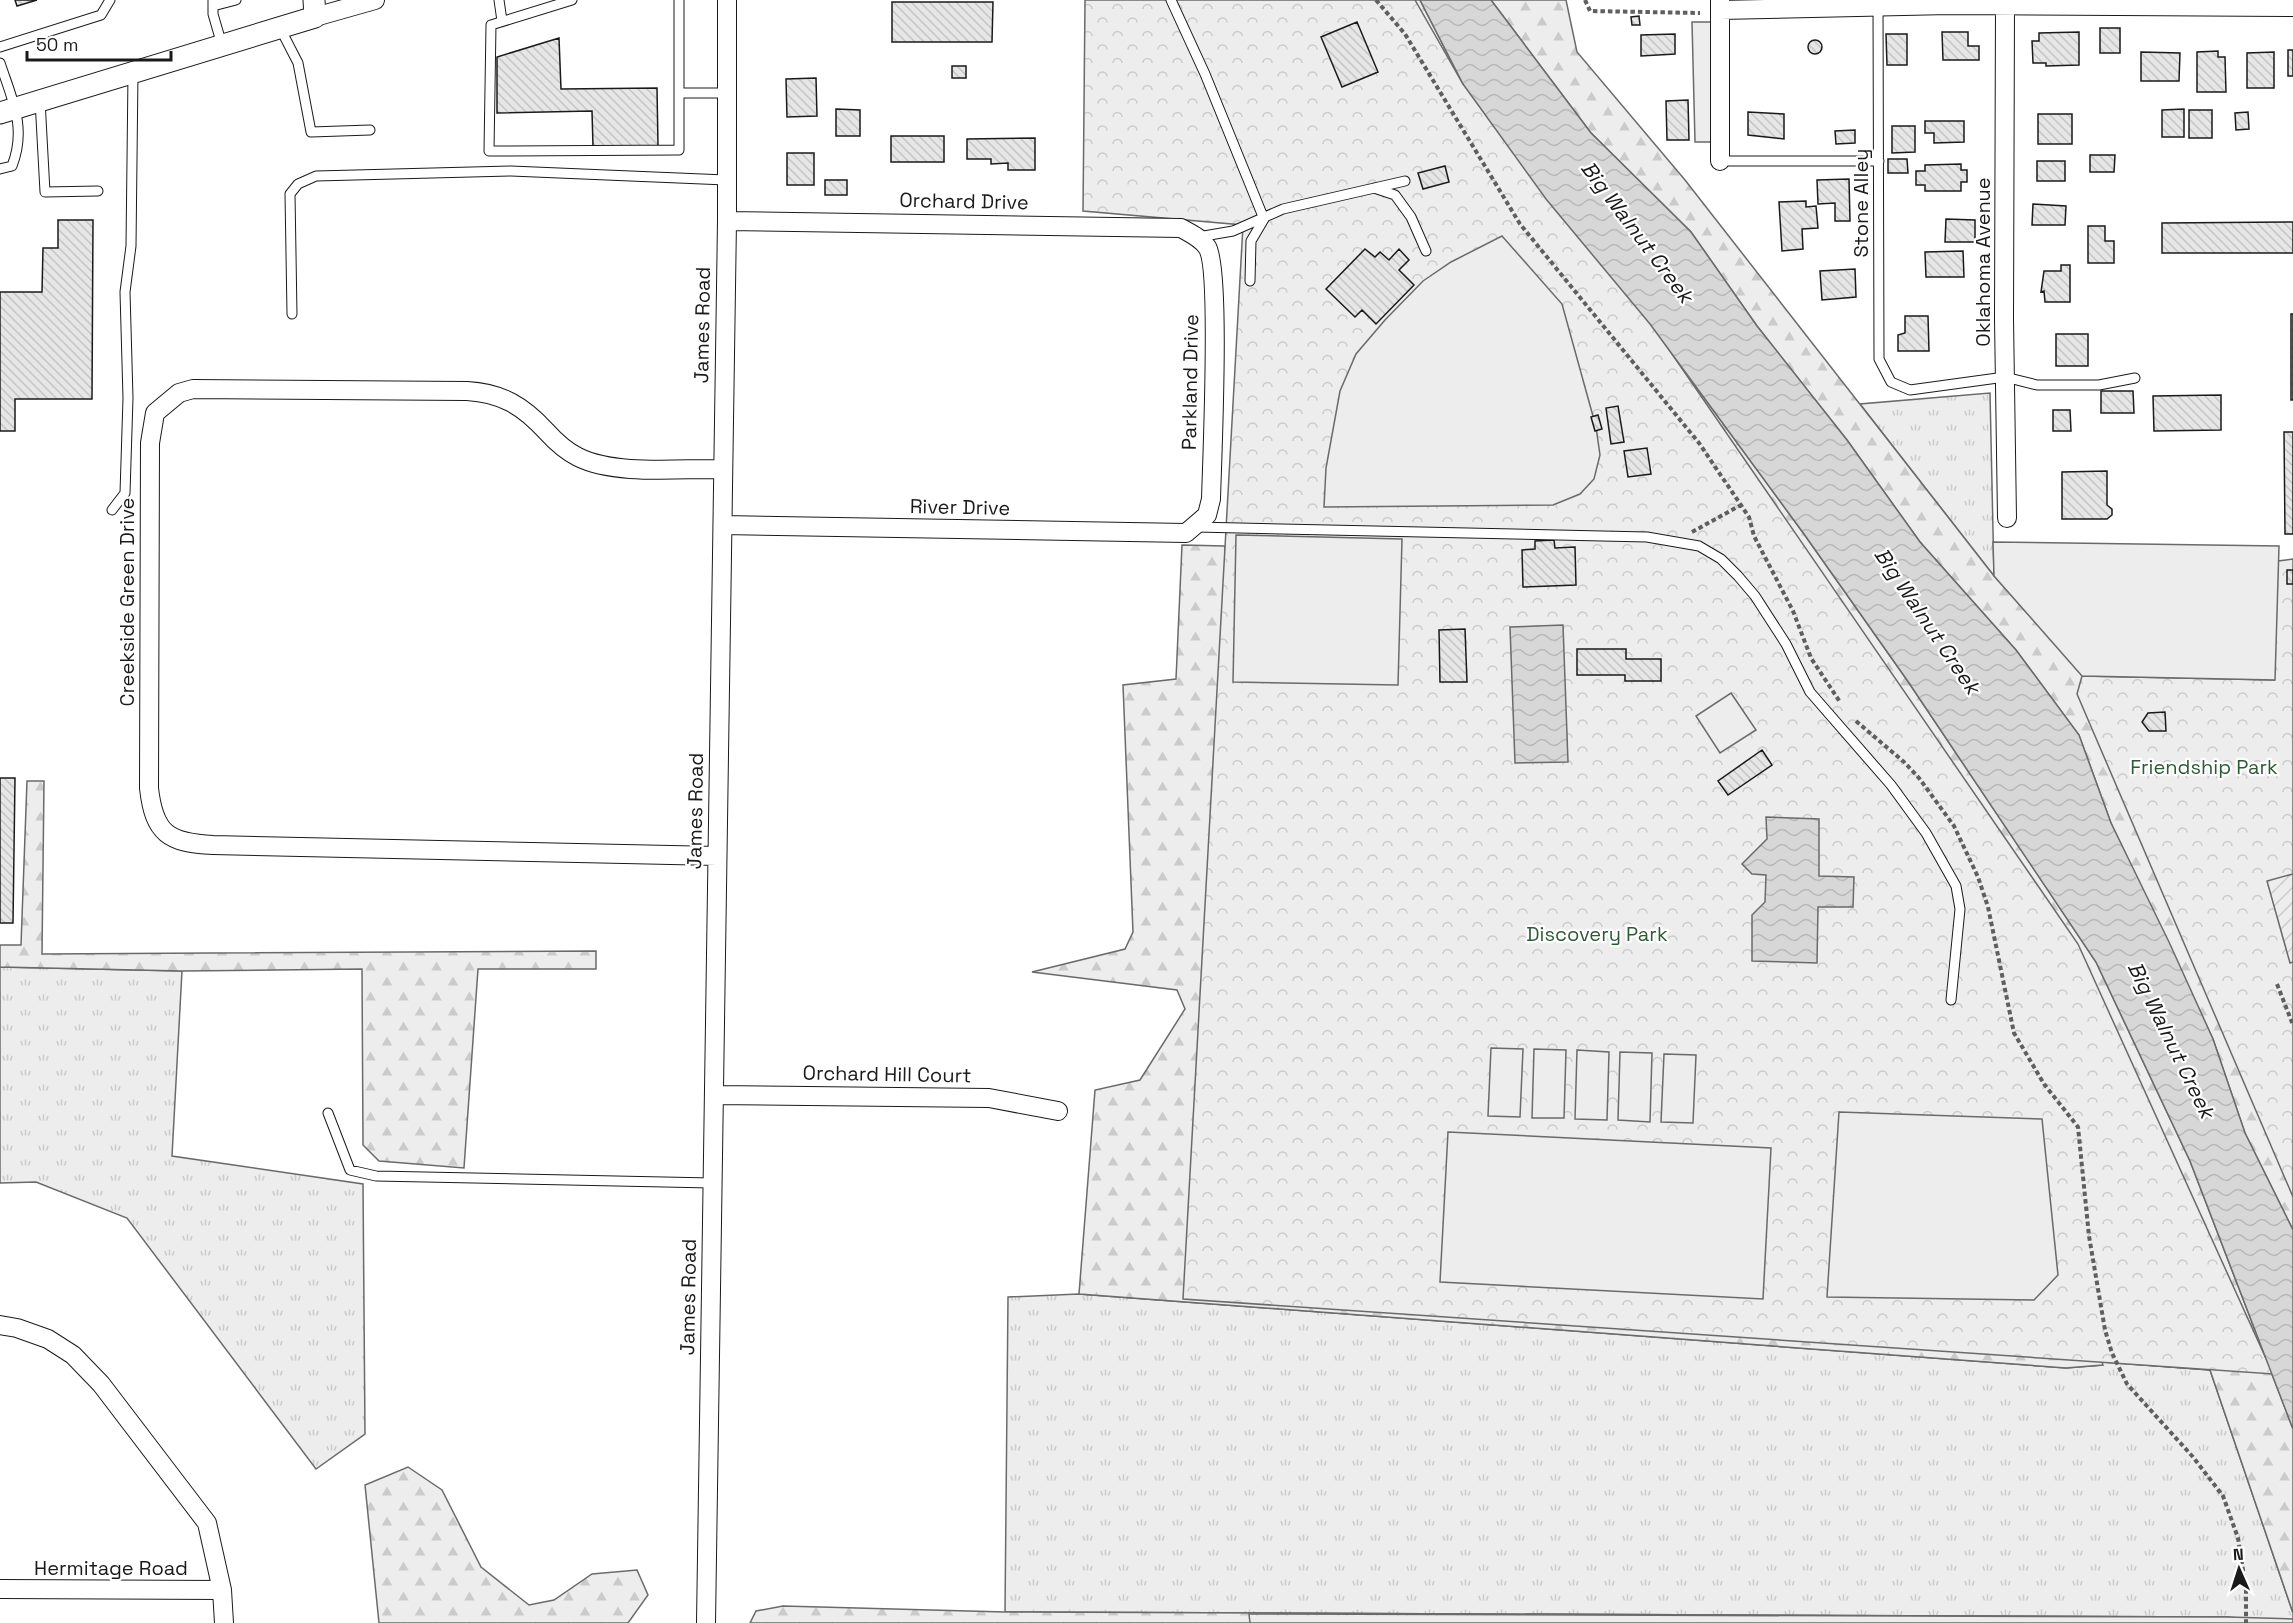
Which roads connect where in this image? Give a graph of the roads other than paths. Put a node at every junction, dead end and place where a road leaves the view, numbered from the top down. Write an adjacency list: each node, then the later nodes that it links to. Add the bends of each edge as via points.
1 (110, 0): 18 (lane, via 101,15)
2 (236, 0): 9 (lane)
3 (375, 0): 14 (street)
4 (499, 0): 15 (lane)
5 (572, 0): 15 (lane)
6 (679, 0): 21 (lane)
7 (727, 0): 22 (street, James Road)
8 (1170, 0): 33 (lane)
9 (213, 3): 17 (lane)
10 (1878, 4): 11 (street); 12 (street); 27 (lane, Stone Alley)
11 (1720, 5): 26 (street)
12 (2005, 6): 13 (street); 39 (street, Oklahoma Avenue)
13 (2293, 7)
14 (314, 9): 16 (street)
15 (502, 21): 21 (lane, via 491,25 489,151 679,150)
16 (280, 28): 17 (street); 25 (lane, via 298,63 311,132)
17 (222, 45): 20 (street)
18 (0, 47)
19 (0, 63): 24 (lane)
20 (133, 74): 23 (street); 42 (lane, via 131,246 125,291 125,493)
21 (679, 93): 22 (lane)
22 (727, 93): 29 (street, James Road)
23 (40, 100): 24 (street); 32 (lane, via 45,192)
24 (7, 110): 28 (lane, via 20,136 12,165)
25 (370, 130)
26 (1720, 161): 27 (lane)
27 (1879, 161): 39 (lane, Stone Alley, via 1879,359 1890,382 1910,390)
28 (0, 169)
29 (726, 180): 34 (street, James Road); 38 (lane, via 511,171 316,176 298,184 290,194)
30 (1405, 181): 31 (lane)
31 (1374, 188): 33 (lane, via 1283,209); 36 (lane, via 1395,195 1411,217)
32 (98, 192)
33 (1264, 219): 35 (lane, via 1233,231); 37 (lane, via 1251,241)
34 (727, 221): 35 (street, Orchard Drive, via 1148,225 1181,228); 41 (street, James Road)
35 (1197, 237): 45 (street, Parkland Drive, via 1208,248 1213,268 1214,335 1212,499 1207,515)
36 (1426, 251)
37 (1250, 281)
38 (292, 314)
39 (2005, 377): 40 (lane, via 2037,385 2099,384); 43 (street, Oklahoma Avenue)
40 (2135, 378)
41 (723, 469): 44 (street, James Road); 46 (street, Creekside Green Drive, via 595,463 577,457 557,442 519,405 485,392 467,391 193,389 179,393 155,412 150,443 149,788 158,826 172,838 213,845)
42 (112, 510)
43 (2007, 518)
44 (723, 525): 45 (street, River Drive, via 1174,533); 46 (street, James Road)
45 (1196, 527): 47 (lane, via 1647,537 1699,546 1721,559 1755,596 1786,644 1810,692 1891,785 1946,866 1956,886 1960,909)
46 (717, 856): 48 (street, James Road)
47 (1951, 1000)
48 (714, 1095): 49 (street, Orchard Hill Court, via 989,1098); 51 (street, James Road)
49 (1058, 1111)
50 (328, 1113): 51 (lane, via 350,1170 376,1176)
51 (712, 1183): 56 (street, James Road)
52 (0, 1325): 54 (street, via 48,1339 73,1355 101,1384 207,1523)
53 (0, 1589): 54 (street, Hermitage Road)
54 (222, 1590): 55 (street)
55 (224, 1623)
56 (706, 1623)

